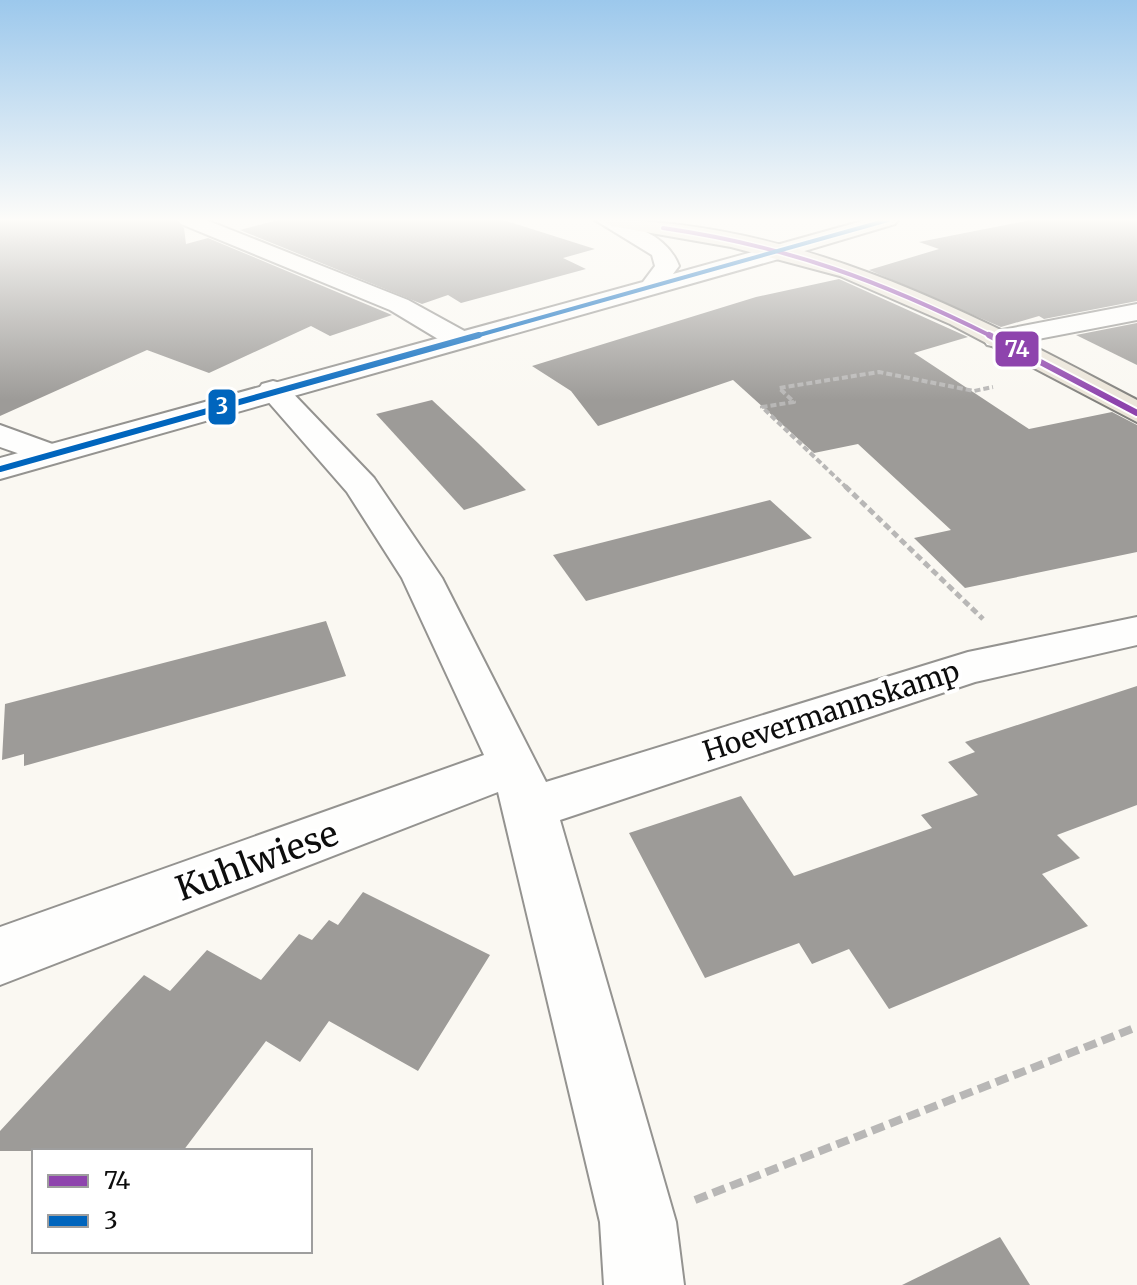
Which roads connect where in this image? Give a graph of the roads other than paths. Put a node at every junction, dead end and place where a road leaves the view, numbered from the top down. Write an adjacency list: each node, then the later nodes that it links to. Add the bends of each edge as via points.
1 (337, 280): 7 (street, via 399,305)
2 (657, 280): 5 (street)
3 (670, 280): 5 (street)
4 (867, 280): 8 (main road)
5 (654, 284): 7 (street)
6 (1137, 312): 8 (street)
7 (458, 339): 9 (street)
8 (997, 339): 10 (main road)
9 (273, 390): 12 (street); 15 (street, via 361,486 422,578)
10 (1137, 413)
11 (0, 435): 12 (street)
12 (46, 453): 13 (street)
13 (0, 469)
14 (1137, 631): 15 (street, Hoevermannskamp, via 968,668)
15 (522, 786): 16 (street, Kuhlwiese); 17 (street, via 638,1222)
16 (0, 956)
17 (644, 1285)

